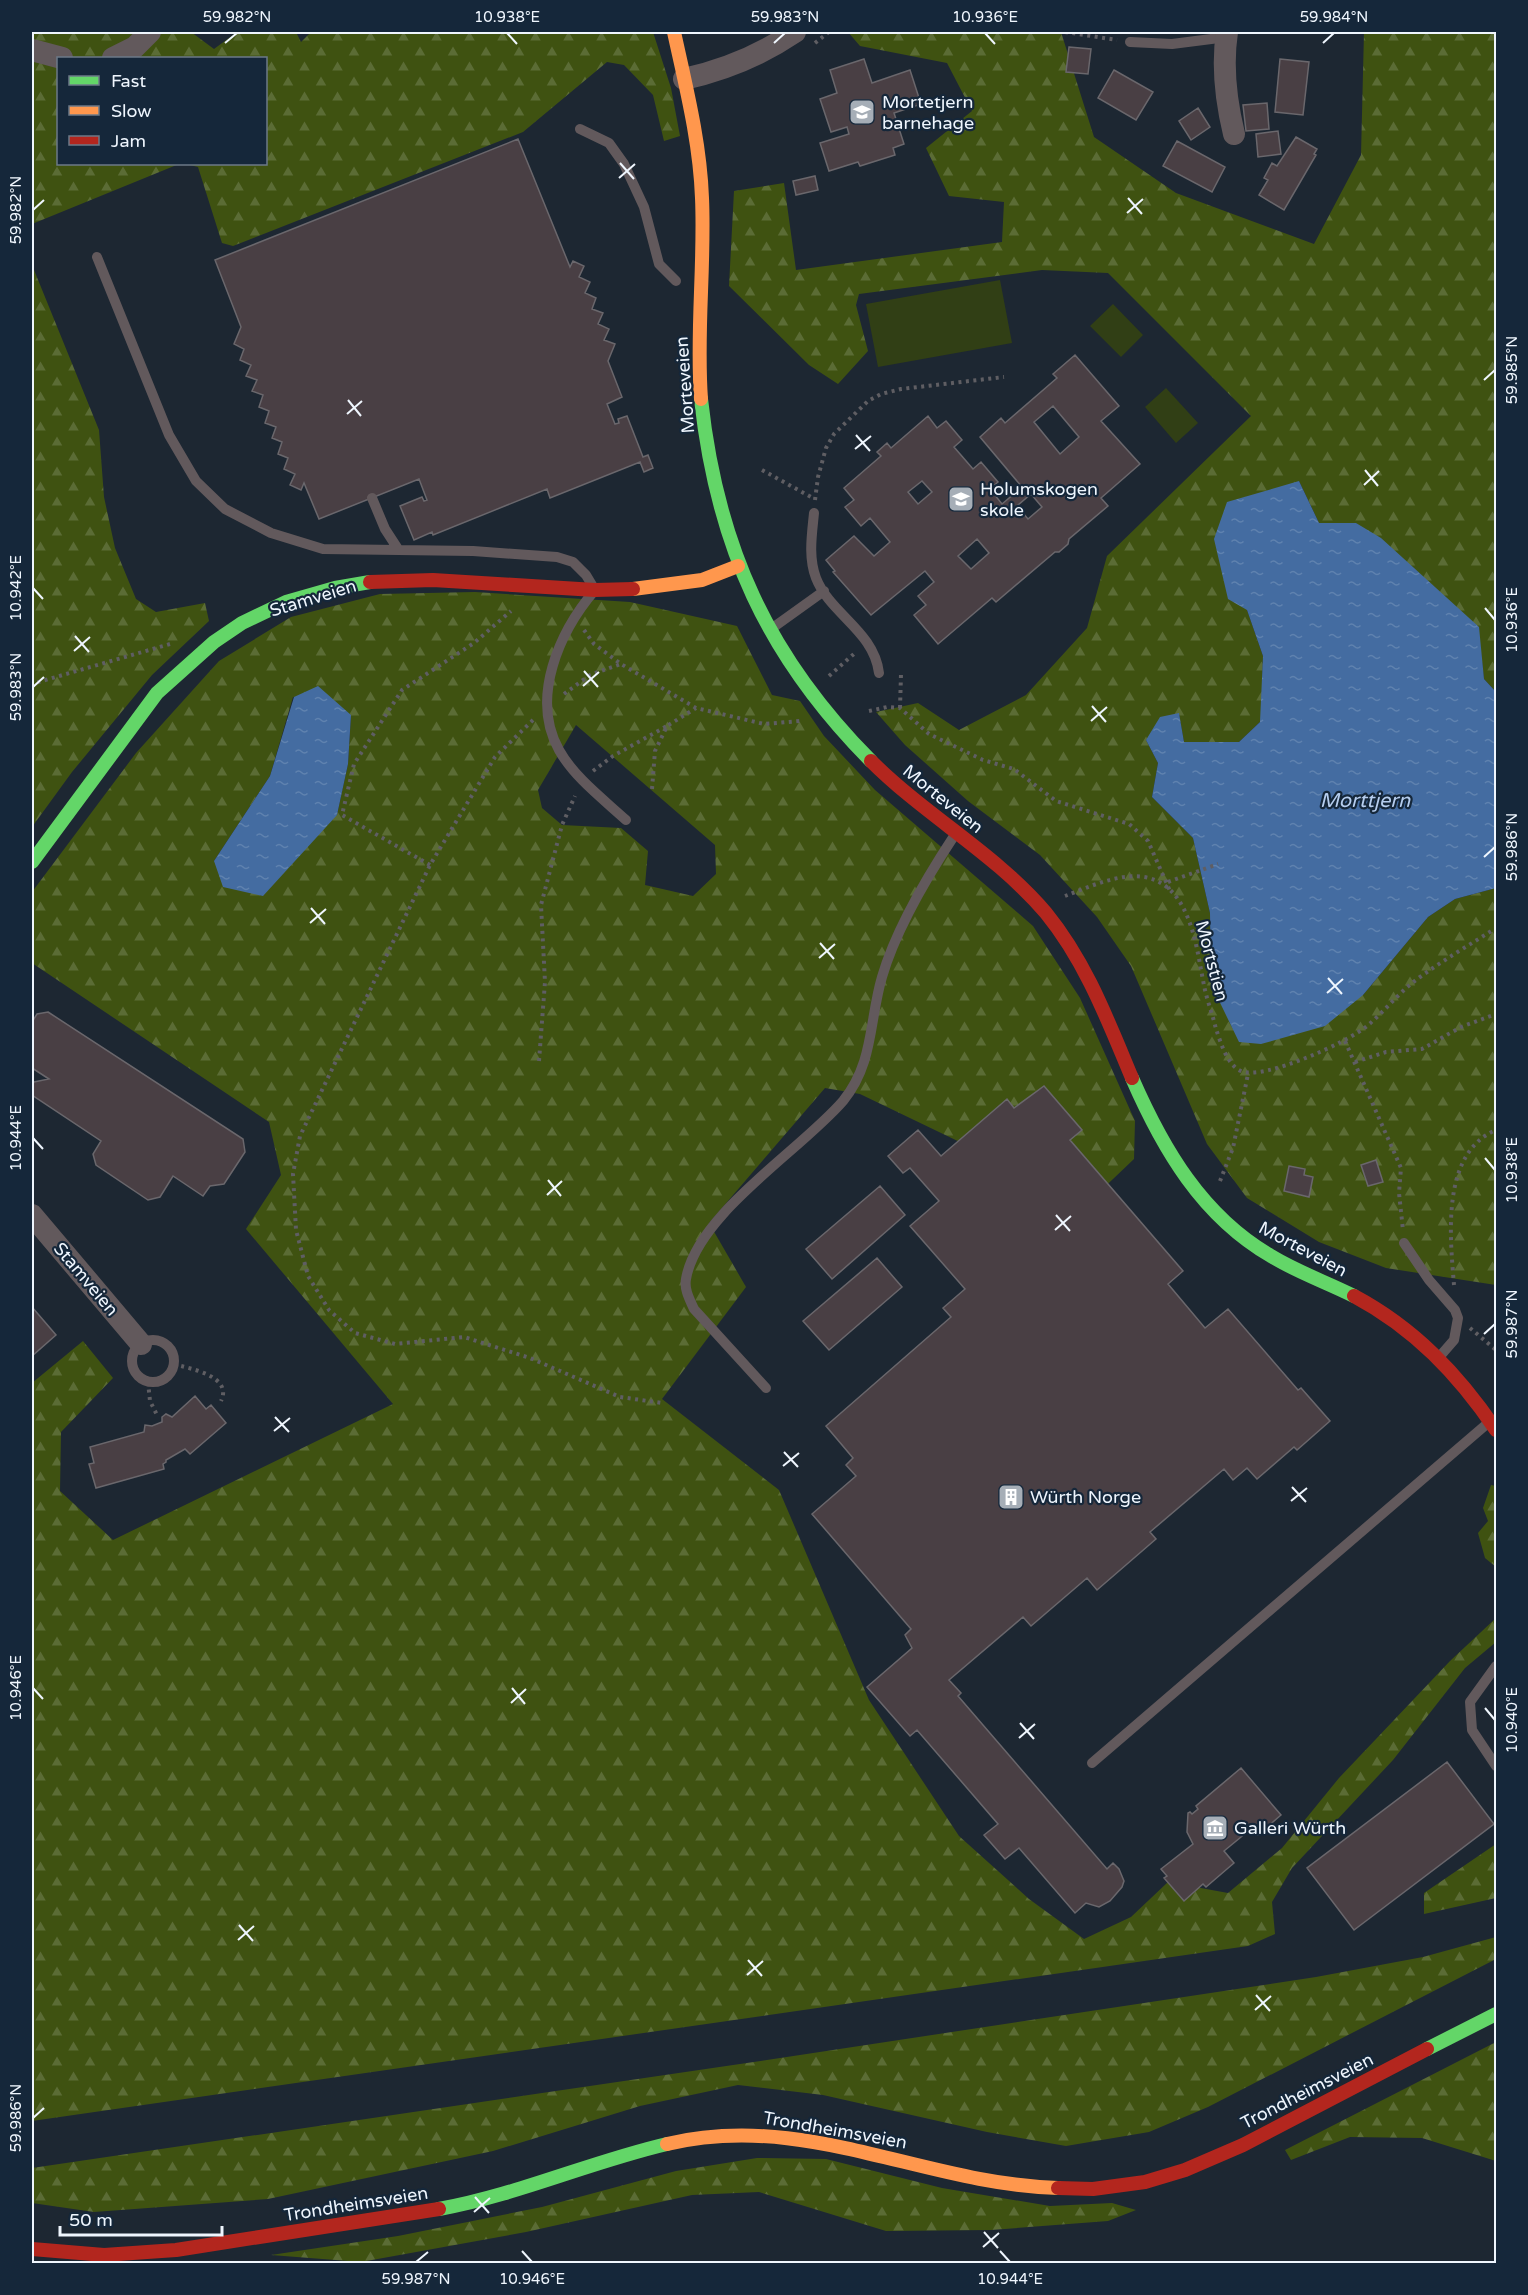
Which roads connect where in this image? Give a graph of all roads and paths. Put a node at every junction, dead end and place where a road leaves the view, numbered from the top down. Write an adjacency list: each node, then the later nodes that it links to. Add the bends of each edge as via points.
1 (150, 32): 9 (street, via 135,47)
2 (674, 32): 10 (street, Morteveien)
3 (795, 32): 10 (street, via 741,62)
4 (1065, 32): 6 (path)
5 (1227, 34): 6 (lane, via 1172,44); 12 (street, via 1227,107)
6 (1130, 42)
7 (32, 50): 8 (street)
8 (58, 57)
9 (115, 57)
10 (684, 79): 21 (street, Morteveien, via 702,180 698,357 702,409 715,487)
11 (580, 129): 14 (lane, via 609,143 624,164 644,207 659,264)
12 (1234, 134)
13 (97, 257): 20 (lane, via 168,435 196,481 225,509 291,541 323,549)
14 (676, 281)
15 (1004, 377): 18 (path, via 901,389 868,401 834,434 826,448)
16 (762, 470): 18 (path)
17 (372, 498): 20 (lane)
18 (815, 499): 19 (path)
19 (814, 513): 24 (lane, via 812,556 817,580)
20 (398, 549): 23 (lane, via 557,557 573,562)
21 (738, 566): 23 (street, Stamveien, via 677,585); 26 (street, Morteveien)
22 (539, 587): 23 (street, Stamveien); 44 (street, Stamveien, via 380,580 311,594 242,623 214,642 157,693); 46 (path, via 474,643 402,690 354,764 342,815)
23 (595, 590): 25 (lane)
24 (824, 591): 26 (lane); 28 (lane)
25 (574, 616): 29 (path, via 594,644); 34 (lane, via 554,662)
26 (769, 631): 43 (street, Morteveien, via 802,680 861,750 897,787)
27 (177, 642): 33 (path)
28 (867, 642): 30 (lane, via 875,654); 32 (path)
29 (621, 664): 34 (path, via 590,675); 35 (path)
30 (879, 673)
31 (901, 674): 36 (path)
32 (827, 678)
33 (32, 687)
34 (546, 707): 40 (lane, via 548,725 559,751); 46 (path, via 495,757)
35 (696, 708): 38 (path, via 764,724); 39 (path)
36 (900, 708): 37 (path); 47 (path, Mortstien, via 929,734 983,760 1014,769 1056,801 1129,824 1148,841)
37 (869, 711)
38 (810, 721)
39 (667, 726): 40 (path, via 613,756); 41 (path, via 655,751)
40 (583, 779): 42 (lane); 55 (path, via 562,825 541,905 545,982)
41 (652, 789)
42 (626, 820)
43 (956, 833): 65 (street, Morteveien, via 1018,883 1061,932 1087,978 1164,1144 1203,1200 1264,1252 1374,1307); 68 (lane, via 926,880 882,975 868,1054 852,1088 716,1221 693,1257 686,1280 694,1309)
44 (32, 862)
45 (1218, 864): 47 (path)
46 (430, 865): 70 (path, via 300,1136 293,1174 296,1230 308,1276 329,1310 355,1333 395,1344 464,1337 530,1358 620,1397)
47 (1168, 882): 48 (path, Mortstien)
48 (1170, 891): 49 (path, via 1148,878 1130,877); 57 (path, Mortstien, via 1185,910 1225,1053 1239,1071)
49 (1062, 898)
50 (1497, 928): 54 (path, via 1418,978)
51 (1497, 960): 52 (path)
52 (1497, 979)
53 (1497, 1014): 56 (path, via 1461,1027 1422,1049 1386,1052)
54 (1345, 1041): 56 (path); 57 (path)
55 (539, 1061)
56 (1355, 1062): 61 (path, via 1401,1168)
57 (1248, 1074): 59 (path, via 1233,1148)
58 (1497, 1130): 62 (path, via 1478,1140 1469,1151 1452,1199)
59 (1219, 1185)
60 (32, 1215): 63 (street, Stamveien)
61 (1404, 1243): 62 (lane)
62 (1457, 1314): 64 (path); 65 (lane, via 1454,1340)
63 (141, 1344): 66 (lane, via 150,1340 168,1346); 67 (lane, via 132,1365 137,1376)
64 (1497, 1350)
65 (1439, 1357): 72 (street, Morteveien)
66 (174, 1364): 67 (lane, via 165,1379); 69 (path, via 212,1377 223,1388)
67 (148, 1382): 71 (path, via 150,1401)
68 (766, 1388)
69 (221, 1401)
70 (662, 1403)
71 (157, 1415)
72 (1494, 1426): 74 (lane)
73 (1497, 1666): 75 (lane, via 1470,1702 1472,1730)
74 (1092, 1763)
75 (1497, 1766)
76 (1497, 2014): 77 (street, Trondheimsveien, via 1226,2152 1165,2178 1115,2188 1044,2188 810,2140 719,2134 650,2147 511,2193 411,2213 162,2253 98,2256)
77 (32, 2249)

